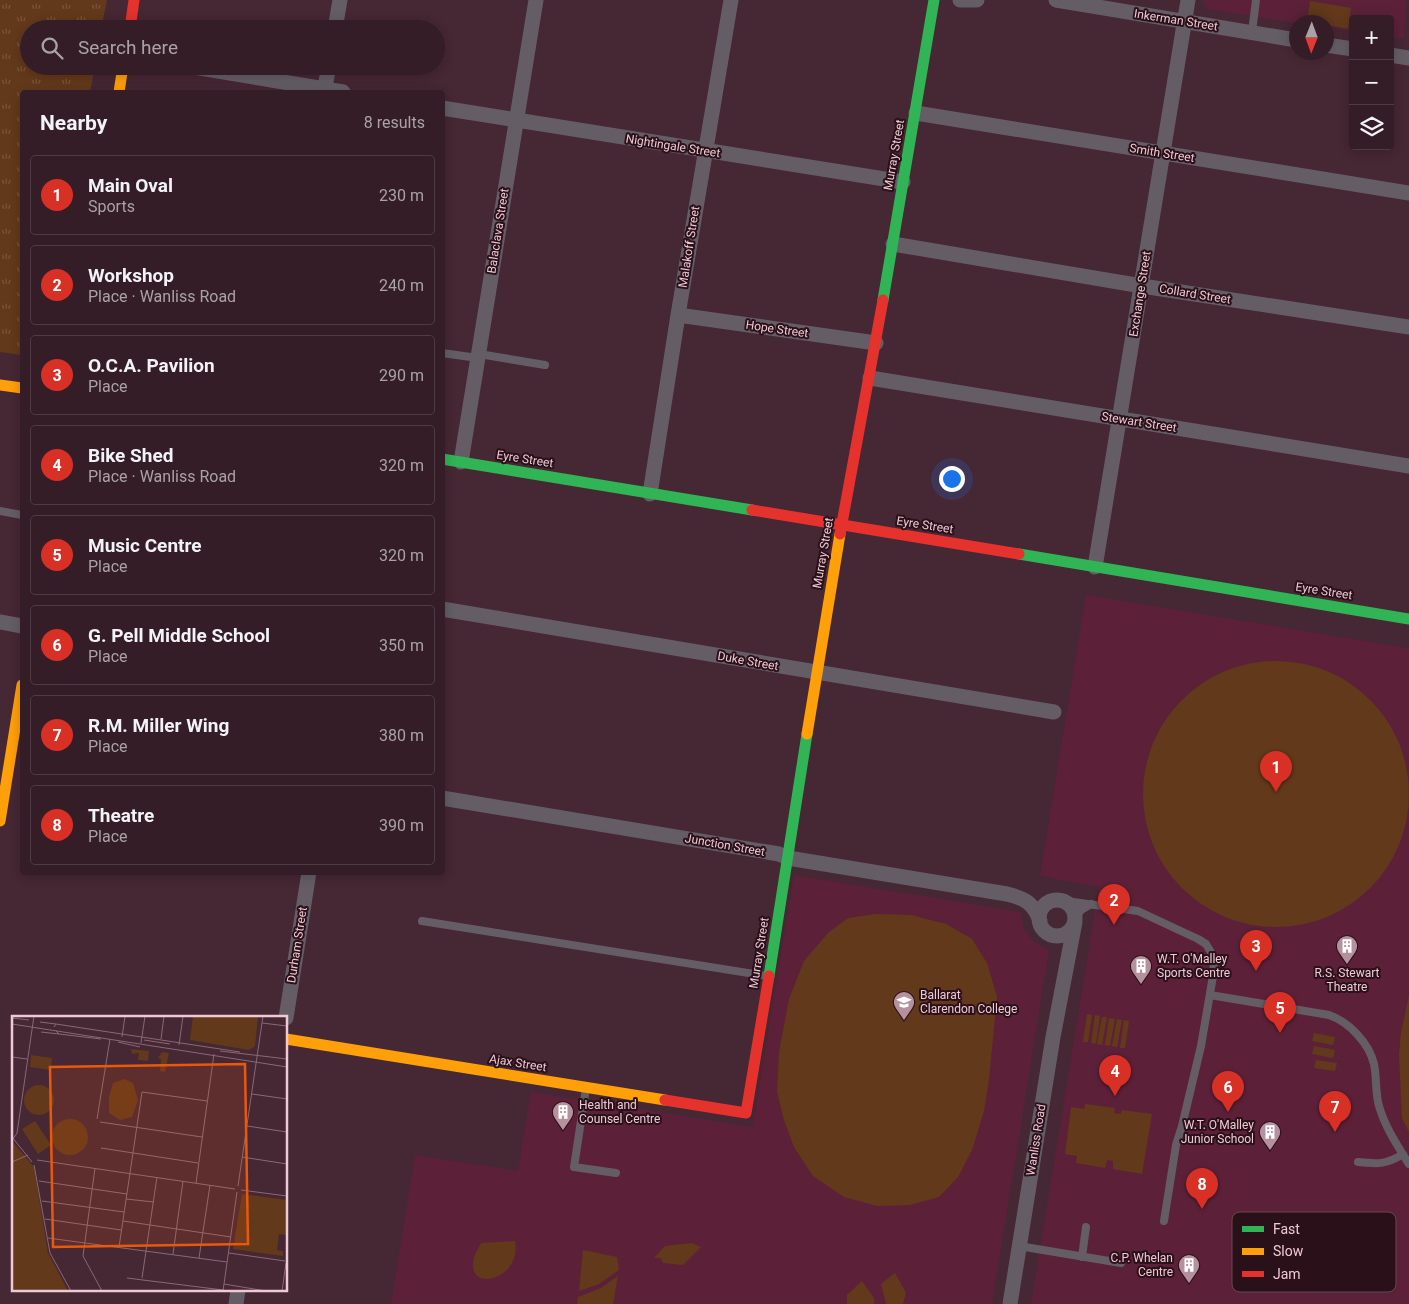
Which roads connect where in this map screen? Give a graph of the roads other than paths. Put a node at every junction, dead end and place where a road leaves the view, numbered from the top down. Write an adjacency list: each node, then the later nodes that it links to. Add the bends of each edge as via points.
1 (134, 0): 11 (street)
2 (340, 0): 12 (street)
3 (536, 0): 28 (street, Balaclava Street)
4 (731, 0): 29 (street, Malakoff Street)
5 (934, 0): 27 (street, Murray Street)
6 (960, 0): 7 (street)
7 (977, 0)
8 (1056, 0): 13 (street, Inkerman Street)
9 (1188, 0): 13 (street, Exchange Street)
10 (1256, 0): 14 (lane)
11 (131, 20)
12 (337, 20)
13 (1185, 21): 14 (street, Inkerman Street); 30 (street, Exchange Street)
14 (1252, 32): 15 (street, Inkerman Street)
15 (1289, 39)
16 (1334, 46): 17 (street)
17 (1349, 48)
18 (1394, 56): 19 (street)
19 (1409, 58)
20 (122, 75): 23 (street)
21 (237, 75): 24 (street)
22 (328, 75): 25 (street)
23 (119, 90)
24 (320, 90)
25 (325, 90)
26 (445, 108): 28 (street, Nightingale Street)
27 (916, 113): 30 (street, Smith Street); 31 (street, Murray Street)
28 (516, 120): 29 (street, Nightingale Street); 39 (street, Balaclava Street)
29 (705, 151): 31 (street, Nightingale Street); 35 (street, Malakoff Street)
30 (1163, 153): 32 (street, Smith Street); 34 (street, Exchange Street)
31 (903, 182): 33 (street, Murray Street)
32 (1409, 194)
33 (893, 244): 34 (street, Collard Street); 37 (street, Murray Street)
34 (1142, 286): 36 (street, Collard Street); 44 (street, Exchange Street)
35 (678, 315): 37 (street, Hope Street); 48 (street, Malakoff Street)
36 (1409, 327)
37 (876, 343): 41 (street, Murray Street)
38 (445, 353): 39 (lane)
39 (478, 356): 40 (lane); 46 (street, Balaclava Street)
40 (545, 366)
41 (870, 378): 44 (street, Stewart Street); 51 (street, Murray Street)
42 (0, 385): 43 (street)
43 (20, 388)
44 (1120, 419): 47 (street, Stewart Street); 52 (street, Exchange Street)
45 (445, 459): 46 (street, Eyre Street)
46 (461, 462): 48 (street, Eyre Street)
47 (1409, 466)
48 (650, 494): 51 (street, Eyre Street)
49 (0, 512): 50 (lane)
50 (20, 515)
51 (842, 525): 52 (street, Eyre Street); 57 (street, Murray Street)
52 (1095, 567): 54 (street, Eyre Street)
53 (445, 610): 57 (street, Duke Street)
54 (1407, 618)
55 (0, 622): 56 (street)
56 (20, 626)
57 (817, 673): 59 (street, Duke Street); 63 (street, Murray Street)
58 (20, 697): 60 (street)
59 (1054, 712)
60 (15, 726): 62 (street)
61 (445, 799): 63 (street, Junction Street)
62 (0, 821)
63 (788, 858): 65 (street, Junction Street); 72 (street, Murray Street)
64 (309, 875): 74 (street, Durham Street)
65 (1007, 894): 66 (street, Junction Street); 70 (street, Junction Street, via 1029,902)
66 (1058, 900): 67 (lane); 69 (street, via 1071,906); 70 (street, via 1044,906 1040,914)
67 (1096, 904): 69 (lane, via 1085,906); 73 (lane, via 1138,911 1202,941 1211,951 1214,961)
68 (422, 921): 72 (lane)
69 (1075, 921): 70 (street, via 1070,931 1062,935 1052,935); 71 (street, Wanliss Road)
70 (1043, 926): 71 (street, Wanliss Road, via 1062,953)
71 (1064, 976): 84 (street, Wanliss Road)
72 (769, 977): 77 (street, Murray Street)
73 (1210, 995): 78 (lane, via 1338,1018 1367,1047 1374,1064 1379,1106 1387,1128); 82 (lane, via 1176,1145)
74 (286, 1016)
75 (288, 1039): 76 (street, Ajax Street)
76 (586, 1088): 77 (street, Ajax Street); 81 (lane, via 574,1167)
77 (746, 1113)
78 (1403, 1154): 79 (lane, via 1391,1162); 80 (lane)
79 (1358, 1162)
80 (1409, 1164)
81 (616, 1173)
82 (1164, 1221)
83 (1086, 1227): 85 (lane)
84 (1019, 1246): 85 (lane); 87 (street, Wanliss Road)
85 (1082, 1257): 86 (lane)
86 (1121, 1262)
87 (1010, 1304)

